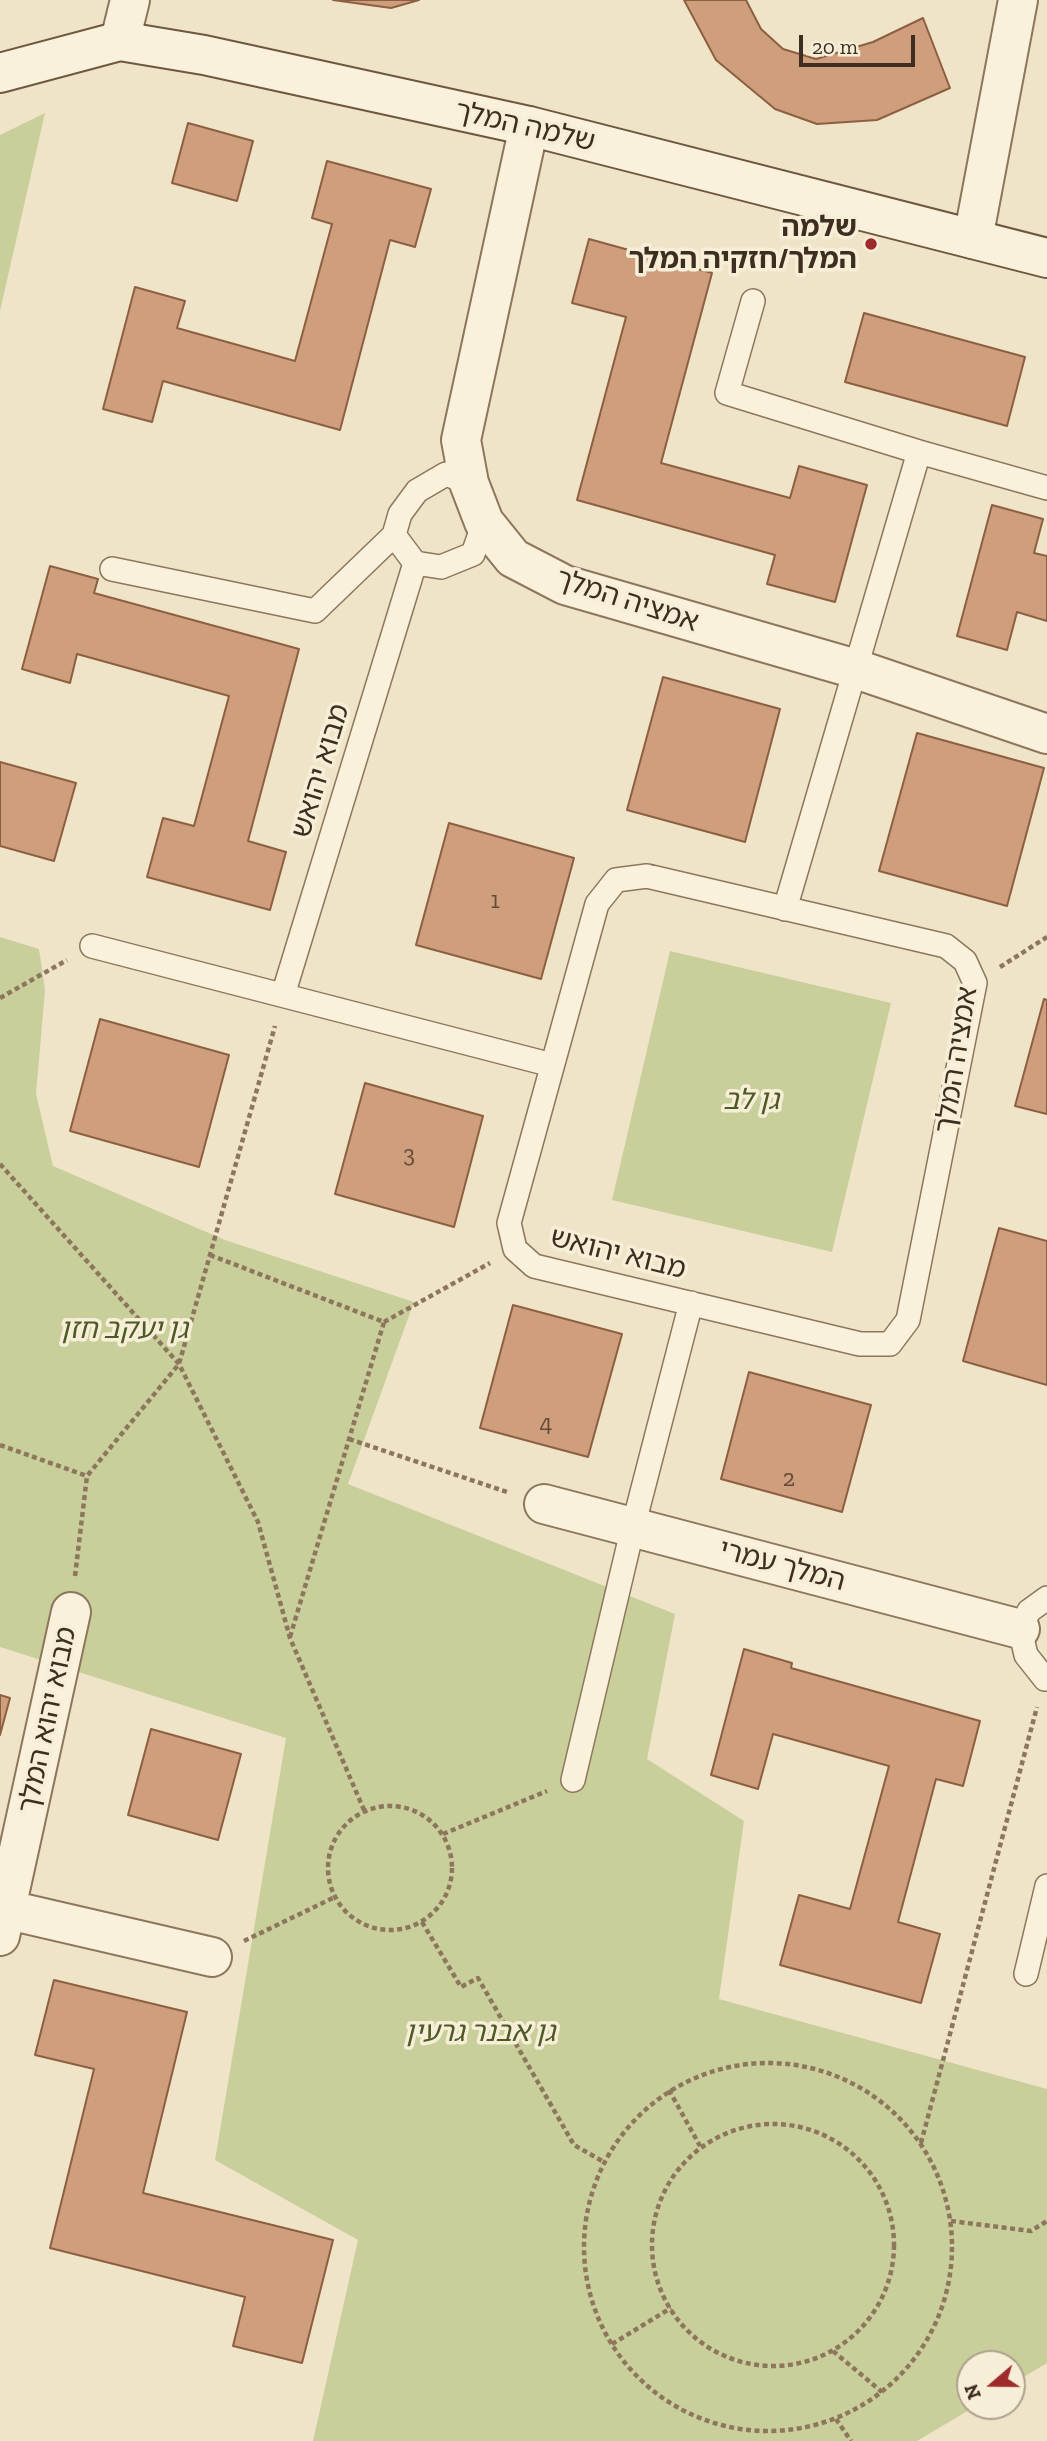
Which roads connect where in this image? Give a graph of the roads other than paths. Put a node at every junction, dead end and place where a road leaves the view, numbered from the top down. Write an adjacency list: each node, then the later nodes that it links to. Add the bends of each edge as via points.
1 (130, 0): 3 (street)
2 (1018, 0): 6 (street)
3 (120, 41): 4 (street, שלמה המלך); 5 (street, שלמה המלך)
4 (0, 73)
5 (529, 126): 6 (street, שלמה המלך); 10 (street, אמציה המלך, via 461,440)
6 (973, 239): 7 (street, שלמה המלך)
7 (1047, 258)
8 (752, 301): 9 (lane, via 727,393)
9 (919, 452): 11 (lane); 16 (lane)
10 (469, 483): 12 (street, אמציה המלך); 13 (lane, via 446,474 417,491 400,514)
11 (1047, 488)
12 (484, 522): 14 (lane, via 473,554 441,567); 16 (street, אמציה המלך, via 513,558 565,585)
13 (394, 535): 14 (lane); 15 (lane, via 315,611)
14 (415, 563): 20 (lane, מבוא יהואש)
15 (113, 569)
16 (856, 669): 17 (street, אמציה המלך); 18 (lane)
17 (1047, 734)
18 (785, 909): 21 (lane, מבוא יהואש, via 647,876 616,880 597,904); 22 (lane, אמציה המלך, via 946,946 965,961 975,983 908,1320 890,1344 860,1344)
19 (92, 946): 20 (lane)
20 (284, 995): 21 (lane)
21 (552, 1065): 22 (lane, מבוא יהואש, via 509,1223 515,1249 534,1266)
22 (691, 1303): 24 (lane)
23 (544, 1504): 24 (street, המלך עמרי)
24 (633, 1527): 27 (street, המלך עמרי); 29 (lane)
25 (1047, 1598): 27 (lane, via 1030,1611)
26 (71, 1612): 31 (street, מבוא יהוא המלך)
27 (1020, 1629): 28 (lane, via 1026,1655)
28 (1046, 1679)
29 (573, 1780)
30 (1047, 1886): 33 (lane)
31 (2, 1918): 32 (street, מבוא יהוא המלך)
32 (212, 1957)
33 (1026, 1974)

